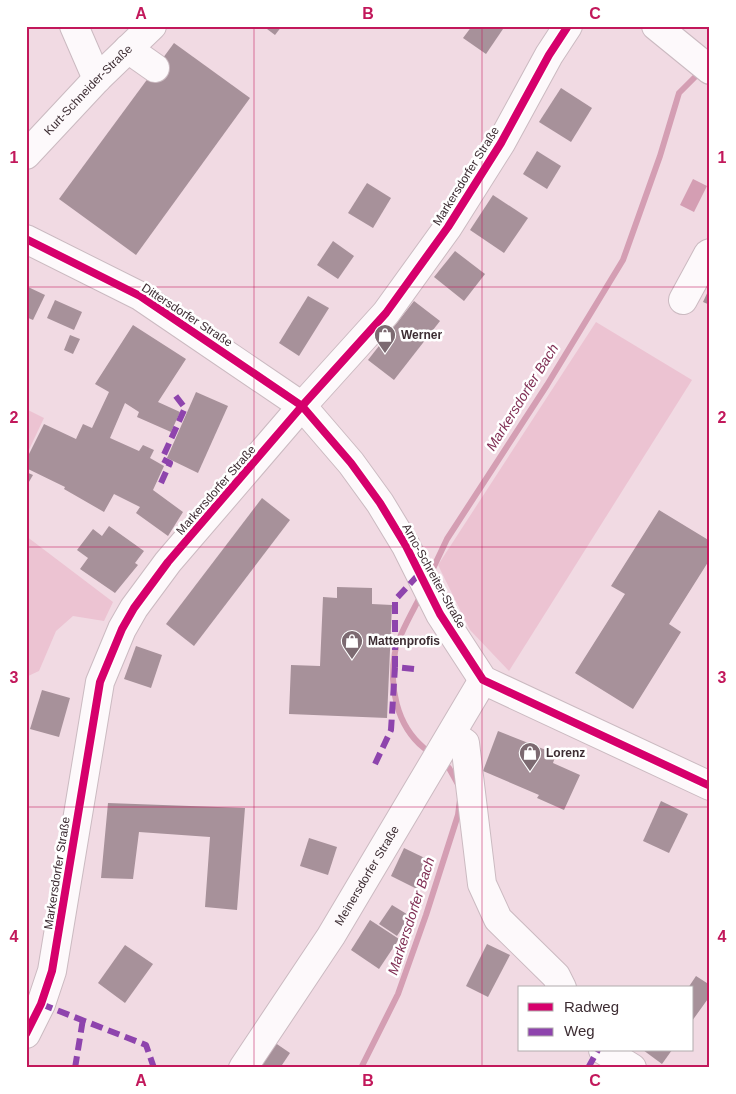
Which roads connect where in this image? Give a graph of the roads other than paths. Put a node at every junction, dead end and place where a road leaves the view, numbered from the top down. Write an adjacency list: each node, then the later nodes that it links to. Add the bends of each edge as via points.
1 (74, 26): 8 (street)
2 (152, 26): 5 (street, Kurt-Schneider-Straße)
3 (568, 26): 13 (street, Markersdorfer Straße, via 448,228 386,313)
4 (656, 26): 6 (street)
5 (128, 49): 7 (street); 8 (street, Kurt-Schneider-Straße)
6 (701, 63)
7 (155, 68)
8 (97, 79): 9 (street, Kurt-Schneider-Straße)
9 (26, 155)
10 (26, 239): 13 (street, Dittersdorfer Straße, via 140,296)
11 (710, 253): 12 (street)
12 (683, 300)
13 (302, 406): 14 (street, Arno-Schreiter-Straße, via 380,503 440,614); 18 (street, Markersdorfer Straße, via 168,562 122,628 100,682 52,971)
14 (483, 680): 15 (street, Meinersdorfer Straße); 16 (street)
15 (452, 734): 17 (street, via 465,743 482,884 498,919 556,976); 20 (street, Meinersdorfer Straße, via 331,936)
16 (710, 786)
17 (561, 986)
18 (26, 1034)
19 (606, 1052): 21 (street)
20 (243, 1068)
21 (632, 1068)

